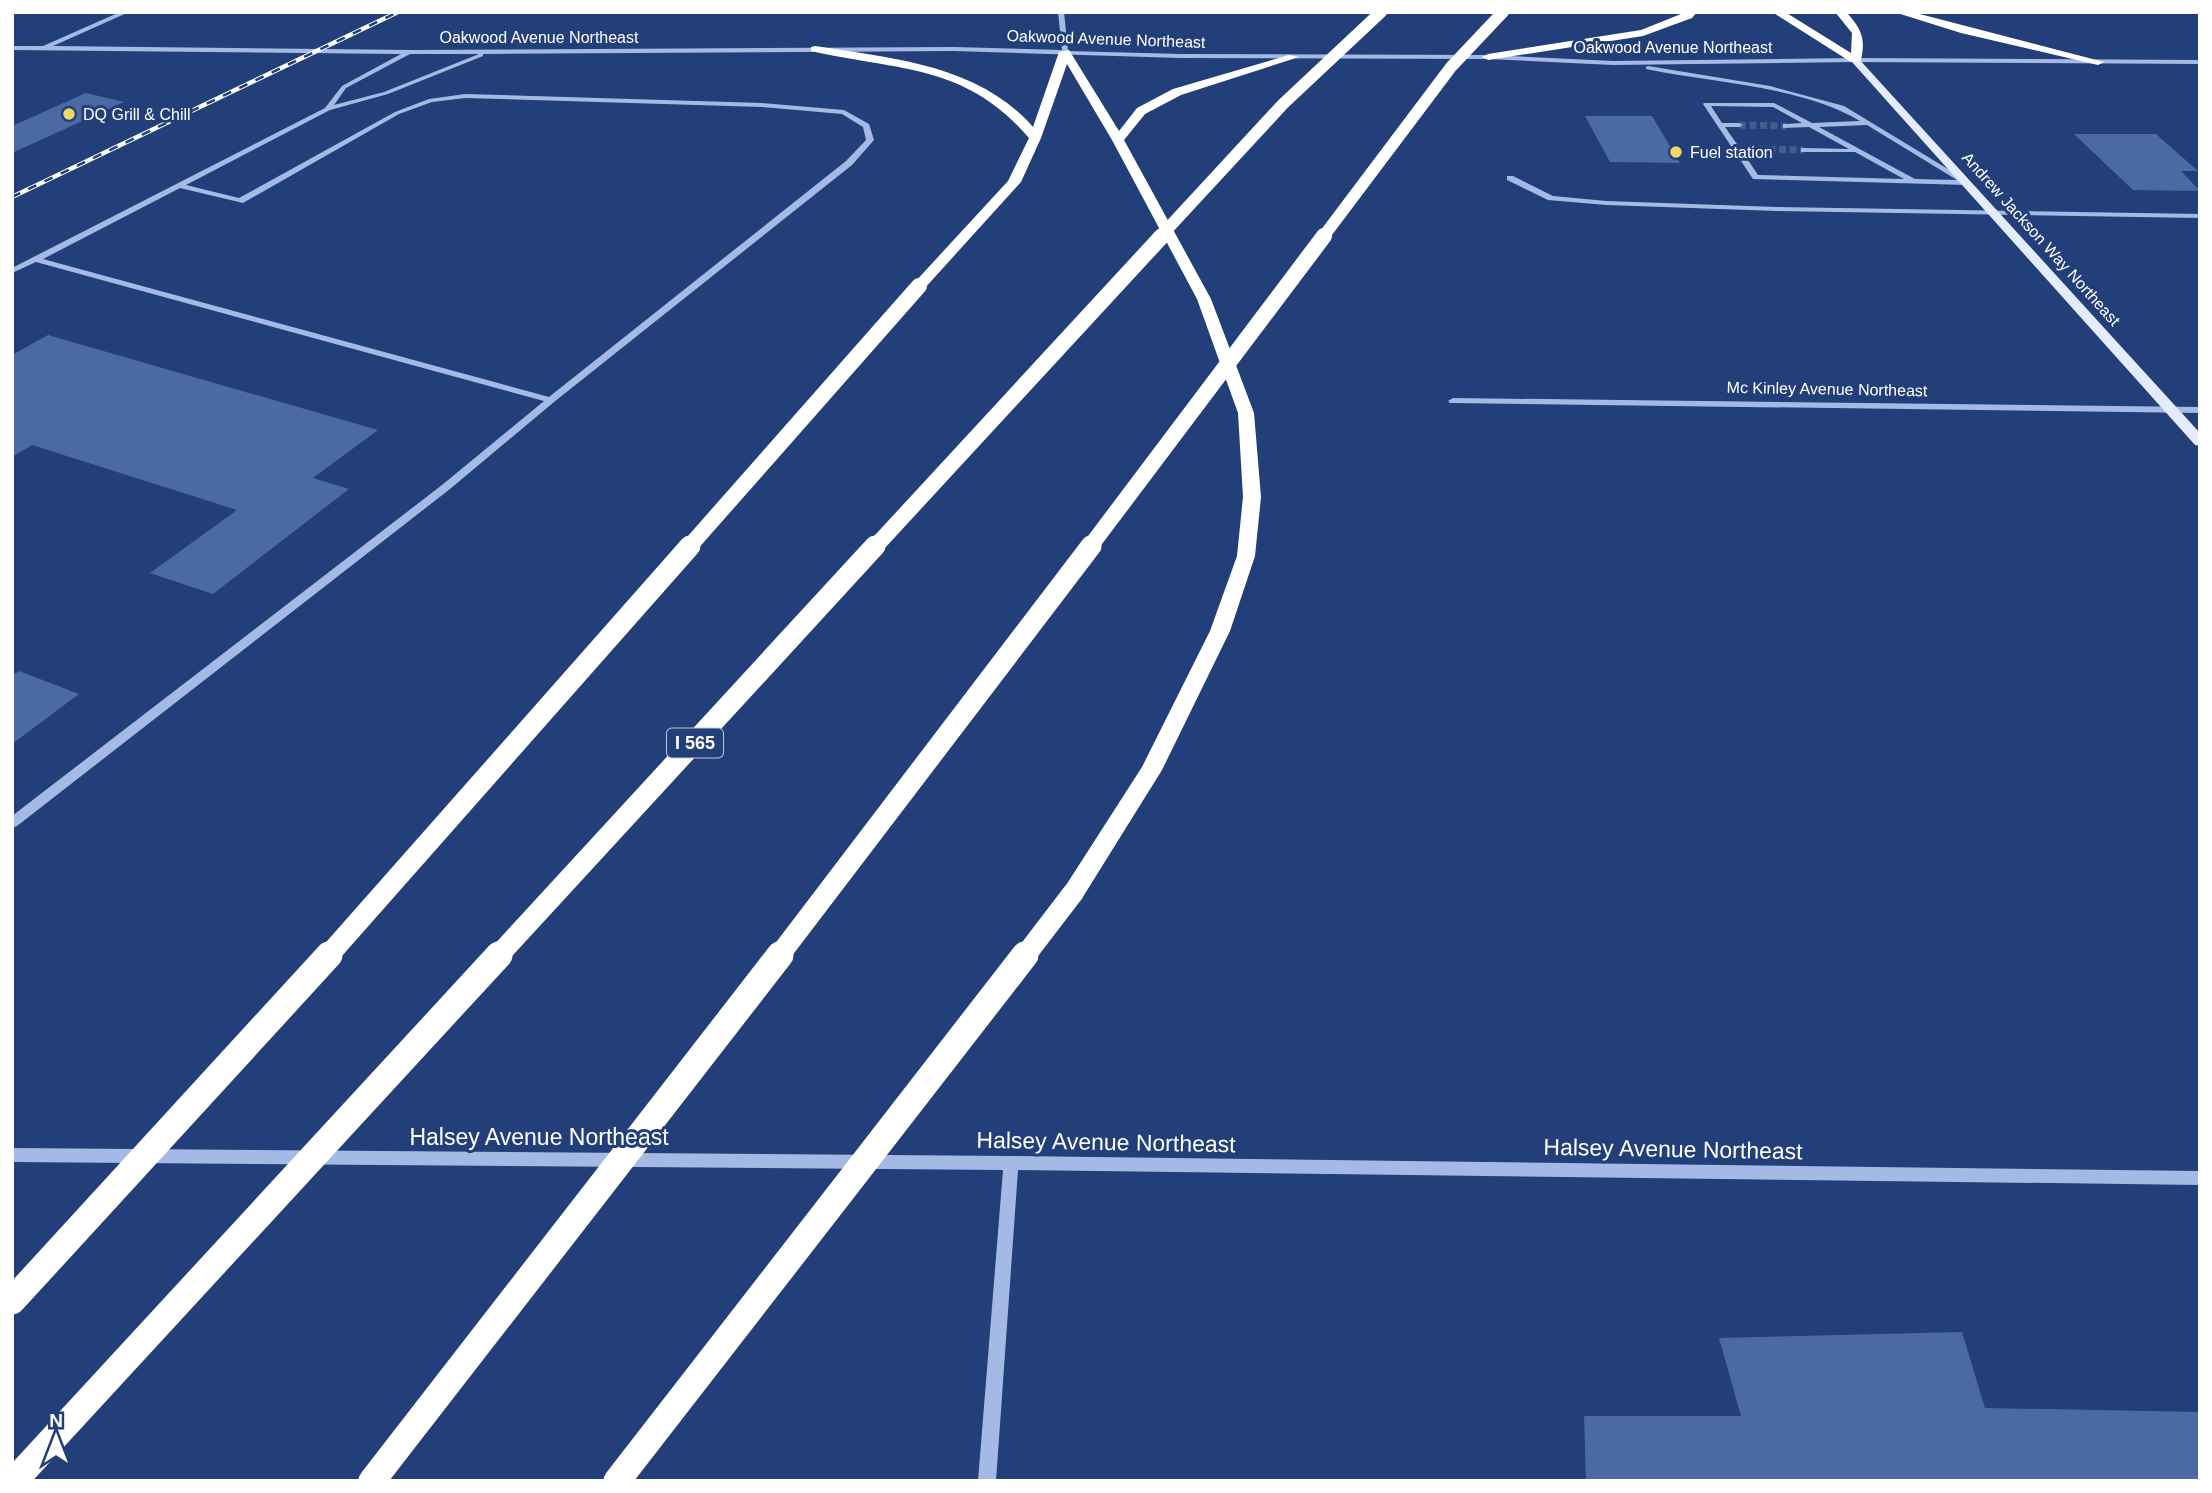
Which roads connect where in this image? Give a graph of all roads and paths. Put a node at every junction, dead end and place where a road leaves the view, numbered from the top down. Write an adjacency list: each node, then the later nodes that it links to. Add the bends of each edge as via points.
1 (126, 12): 10 (street)
2 (1061, 12): 14 (street)
3 (1381, 12): 52 (highway, I 565, bridge, via 1283,104)
4 (1503, 12): 53 (highway, bridge, via 1451,67 907,791)
5 (1692, 12): 17 (highway, via 1643,33)
6 (1777, 12): 18 (highway)
7 (1840, 12): 18 (highway, via 1861,41)
8 (1899, 12): 20 (highway)
9 (12, 48): 10 (street, Oakwood Avenue Northeast)
10 (42, 49): 13 (street, Oakwood Avenue Northeast); 15 (street)
11 (815, 49): 12 (street, Oakwood Avenue Northeast); 14 (street, Oakwood Avenue Northeast); 28 (highway, via 908,65 957,81 993,97)
12 (489, 51): 13 (street, Oakwood Avenue Northeast); 22 (street, via 386,93)
13 (410, 52): 22 (street, via 344,87)
14 (1065, 52): 16 (street, Oakwood Avenue Northeast); 28 (highway); 29 (highway)
15 (12, 57)
16 (1293, 57): 17 (street, Oakwood Avenue Northeast); 29 (highway, via 1177,92 1141,111)
17 (1488, 57): 19 (street, Oakwood Avenue Northeast)
18 (1855, 60): 19 (street, Oakwood Avenue Northeast); 20 (street, Oakwood Avenue Northeast); 36 (main road, Andrew Jackson Way Northeast)
19 (1613, 62): 23 (street, via 1803,96 1842,107)
20 (2098, 62): 21 (street, Oakwood Avenue Northeast)
21 (2200, 62)
22 (328, 108): 37 (street)
23 (1869, 123): 27 (street); 36 (street)
24 (1721, 125): 25 (street); 27 (street, via 1706,104 1774,105); 30 (street)
25 (1739, 125)
26 (1786, 126): 27 (street)
27 (1814, 127): 33 (street)
28 (1035, 138): 51 (highway, bridge, via 1014,182 339,944)
29 (1118, 140): 54 (highway, bridge, via 1204,299 1246,413 1252,497 1246,556 1220,631 1151,770 1073,893)
30 (1737, 149): 31 (street); 35 (street, via 1756,177)
31 (1758, 149)
32 (1804, 150): 33 (street)
33 (1857, 151): 35 (street)
34 (1510, 178): 38 (street, via 1551,198 1606,203)
35 (1913, 181): 36 (street)
36 (1967, 183): 38 (main road, Andrew Jackson Way Northeast)
37 (177, 185): 40 (street); 42 (street, via 240,201 397,113 431,100 465,96 762,105 844,112 866,126 870,139 849,163)
38 (1993, 212): 39 (street); 44 (main road, Andrew Jackson Way Northeast)
39 (2200, 216)
40 (34, 259): 41 (street); 42 (street)
41 (12, 271)
42 (551, 400): 47 (street, via 446,487)
43 (1453, 401): 44 (street, Mc Kinley Avenue Northeast)
44 (2170, 409): 45 (street, Mc Kinley Avenue Northeast); 46 (main road, Andrew Jackson Way Northeast)
45 (2200, 410)
46 (2200, 442)
47 (12, 823)
48 (12, 1155): 49 (street, Halsey Avenue Northeast)
49 (1012, 1163): 50 (street, Halsey Avenue Northeast); 55 (lane)
50 (2200, 1178)
51 (12, 1301)
52 (14, 1481)
53 (372, 1481)
54 (617, 1481)
55 (987, 1481)

